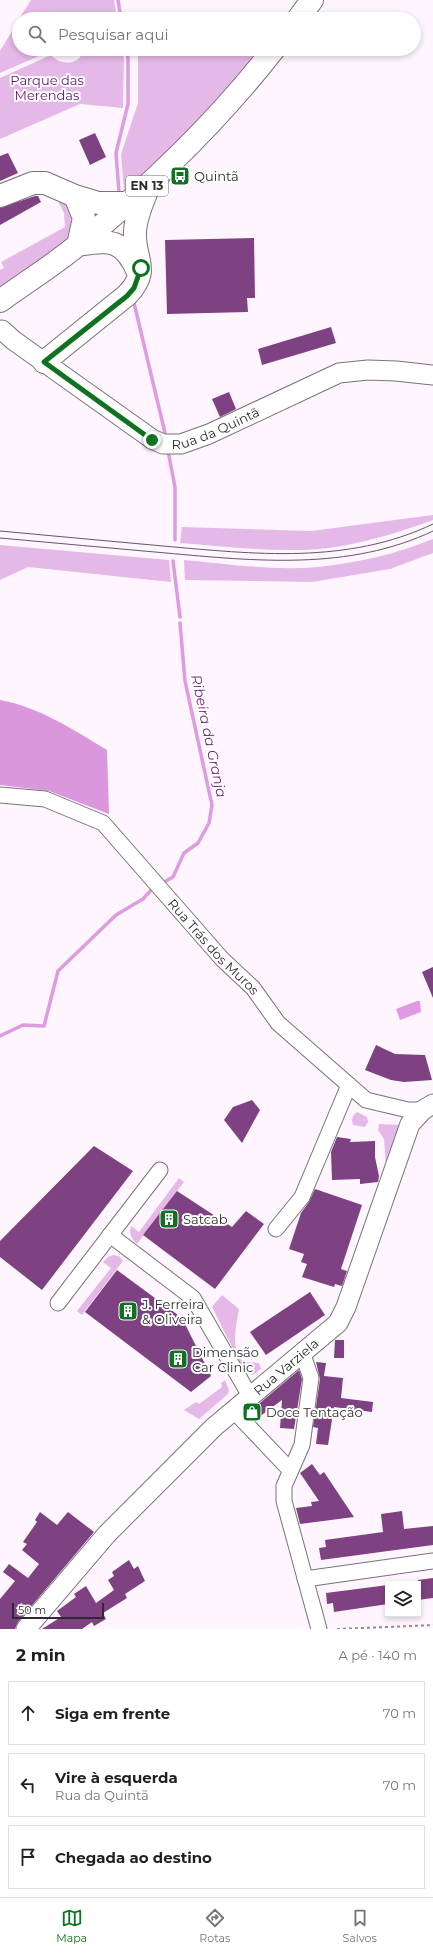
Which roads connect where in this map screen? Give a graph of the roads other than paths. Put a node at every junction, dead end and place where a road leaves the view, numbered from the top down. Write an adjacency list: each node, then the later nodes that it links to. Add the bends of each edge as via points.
1 (312, 0): 2 (main road)
2 (303, 12)
3 (268, 56): 4 (main road, EN 13, via 202,134)
4 (149, 185): 7 (main road, EN 13); 9 (main road, via 137,214 135,232 140,261)
5 (0, 196): 6 (main road, via 33,183 45,183)
6 (75, 196): 7 (main road, via 98,203); 8 (main road, via 84,218)
7 (127, 203): 8 (main road, EN 13)
8 (78, 245): 9 (main road, via 94,242 117,244 125,249); 10 (main road, EN 13)
9 (139, 276): 12 (main road, via 127,296)
10 (0, 301)
11 (2, 330): 12 (street, Rua da Quintã)
12 (44, 362): 13 (street, Rua da Quintã, via 152,440 163,444 181,444 209,434 339,373 396,370)
13 (433, 375)
14 (0, 795): 15 (street, Rua Trás dos Muros, via 45,799 103,822 222,958 253,988 278,1023)
15 (349, 1085): 16 (street, Rua Trás dos Muros, via 366,1100 408,1110); 18 (street, via 302,1197)
16 (428, 1107): 21 (street, Rua Varziela, via 410,1124 346,1307 338,1323)
17 (160, 1170): 19 (street)
18 (276, 1229)
19 (110, 1235): 20 (street); 22 (street, via 193,1298)
20 (58, 1303)
21 (302, 1352): 22 (street, Rua Varziela); 24 (street, via 311,1378 302,1445)
22 (250, 1396): 23 (street, Rua Varziela)
23 (233, 1410): 24 (street); 27 (street, Rua Varziela, via 107,1534)
24 (290, 1470): 26 (street, via 284,1486 284,1501)
25 (433, 1561): 26 (street)
26 (305, 1579): 28 (street)
27 (26, 1629)
28 (319, 1629)

